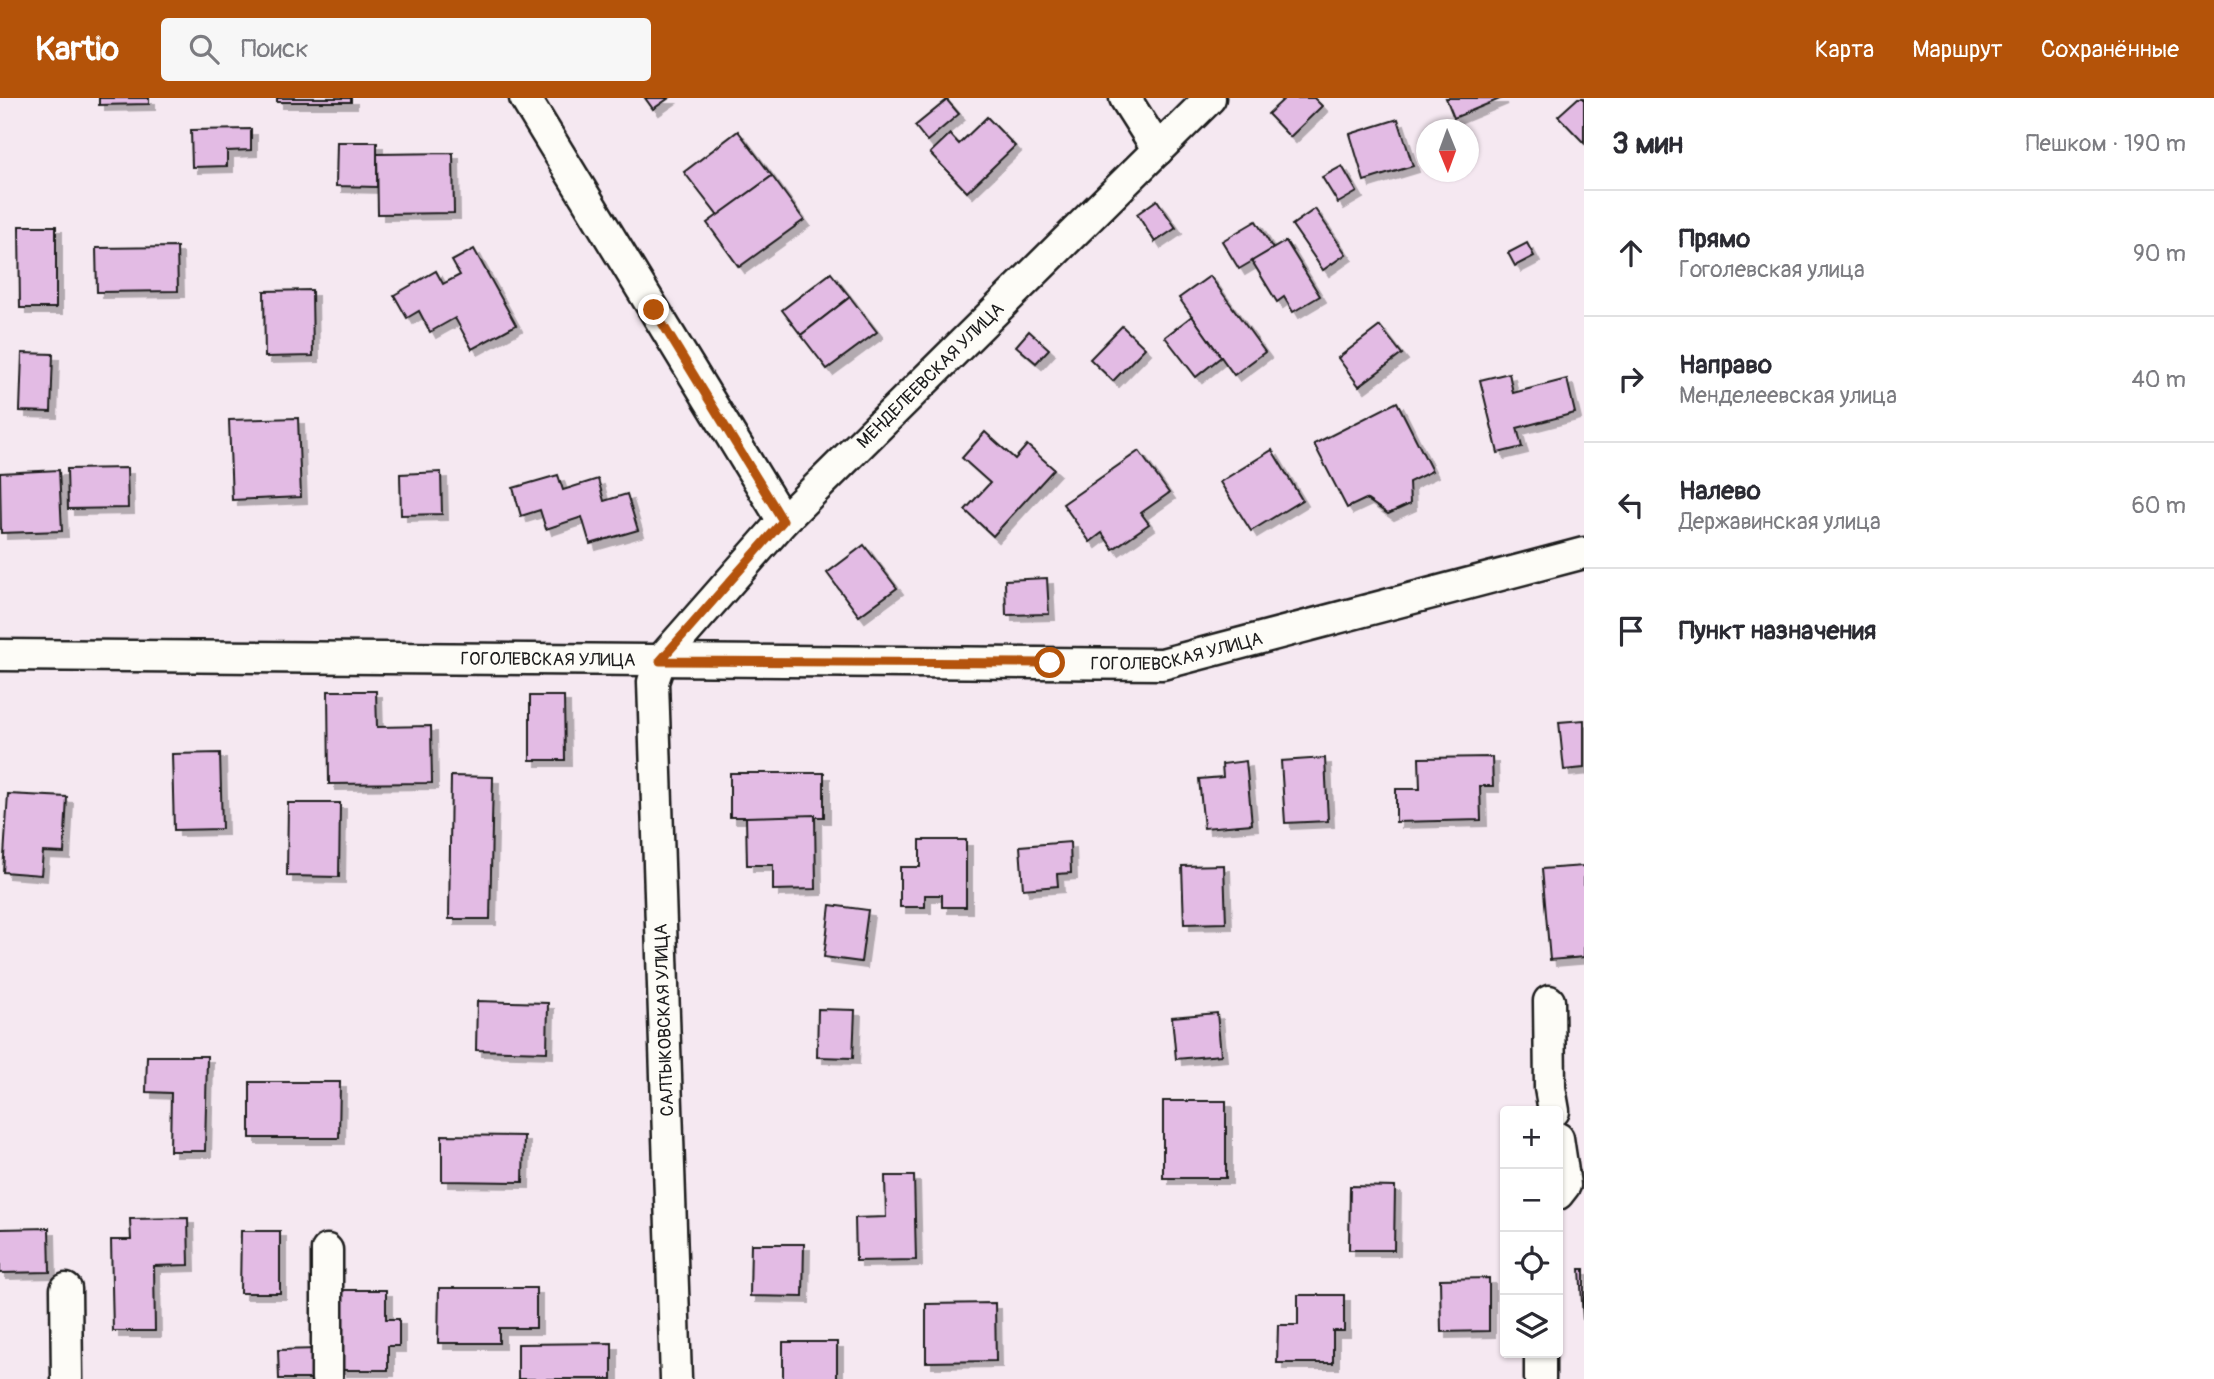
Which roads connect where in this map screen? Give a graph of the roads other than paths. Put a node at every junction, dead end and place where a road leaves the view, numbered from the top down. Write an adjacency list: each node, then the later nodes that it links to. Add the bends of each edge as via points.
1 (525, 98): 5 (street)
2 (1125, 98): 4 (street)
3 (1210, 98): 4 (street, МЕНДЕЛЕЕВСКАЯ УЛИЦА)
4 (1158, 149): 5 (street, МЕНДЕЛЕЕВСКАЯ УЛИЦА)
5 (783, 521): 8 (street, МЕНДЕЛЕЕВСКАЯ УЛИЦА)
6 (1584, 553): 8 (street, ГОГОЛЕВСКАЯ УЛИЦА, via 1162,664)
7 (0, 655): 8 (street, ГОГОЛЕВСКАЯ УЛИЦА)
8 (660, 661): 18 (street, САЛТЫКОВСКАЯ УЛИЦА, via 653,682)
9 (1549, 1001): 10 (street)
10 (1553, 1106)
11 (1563, 1158): 12 (street)
12 (1569, 1182)
13 (327, 1250): 17 (street)
14 (66, 1289): 16 (street)
15 (1540, 1358): 19 (street)
16 (67, 1379)
17 (327, 1379)
18 (676, 1379)
19 (1540, 1379)

